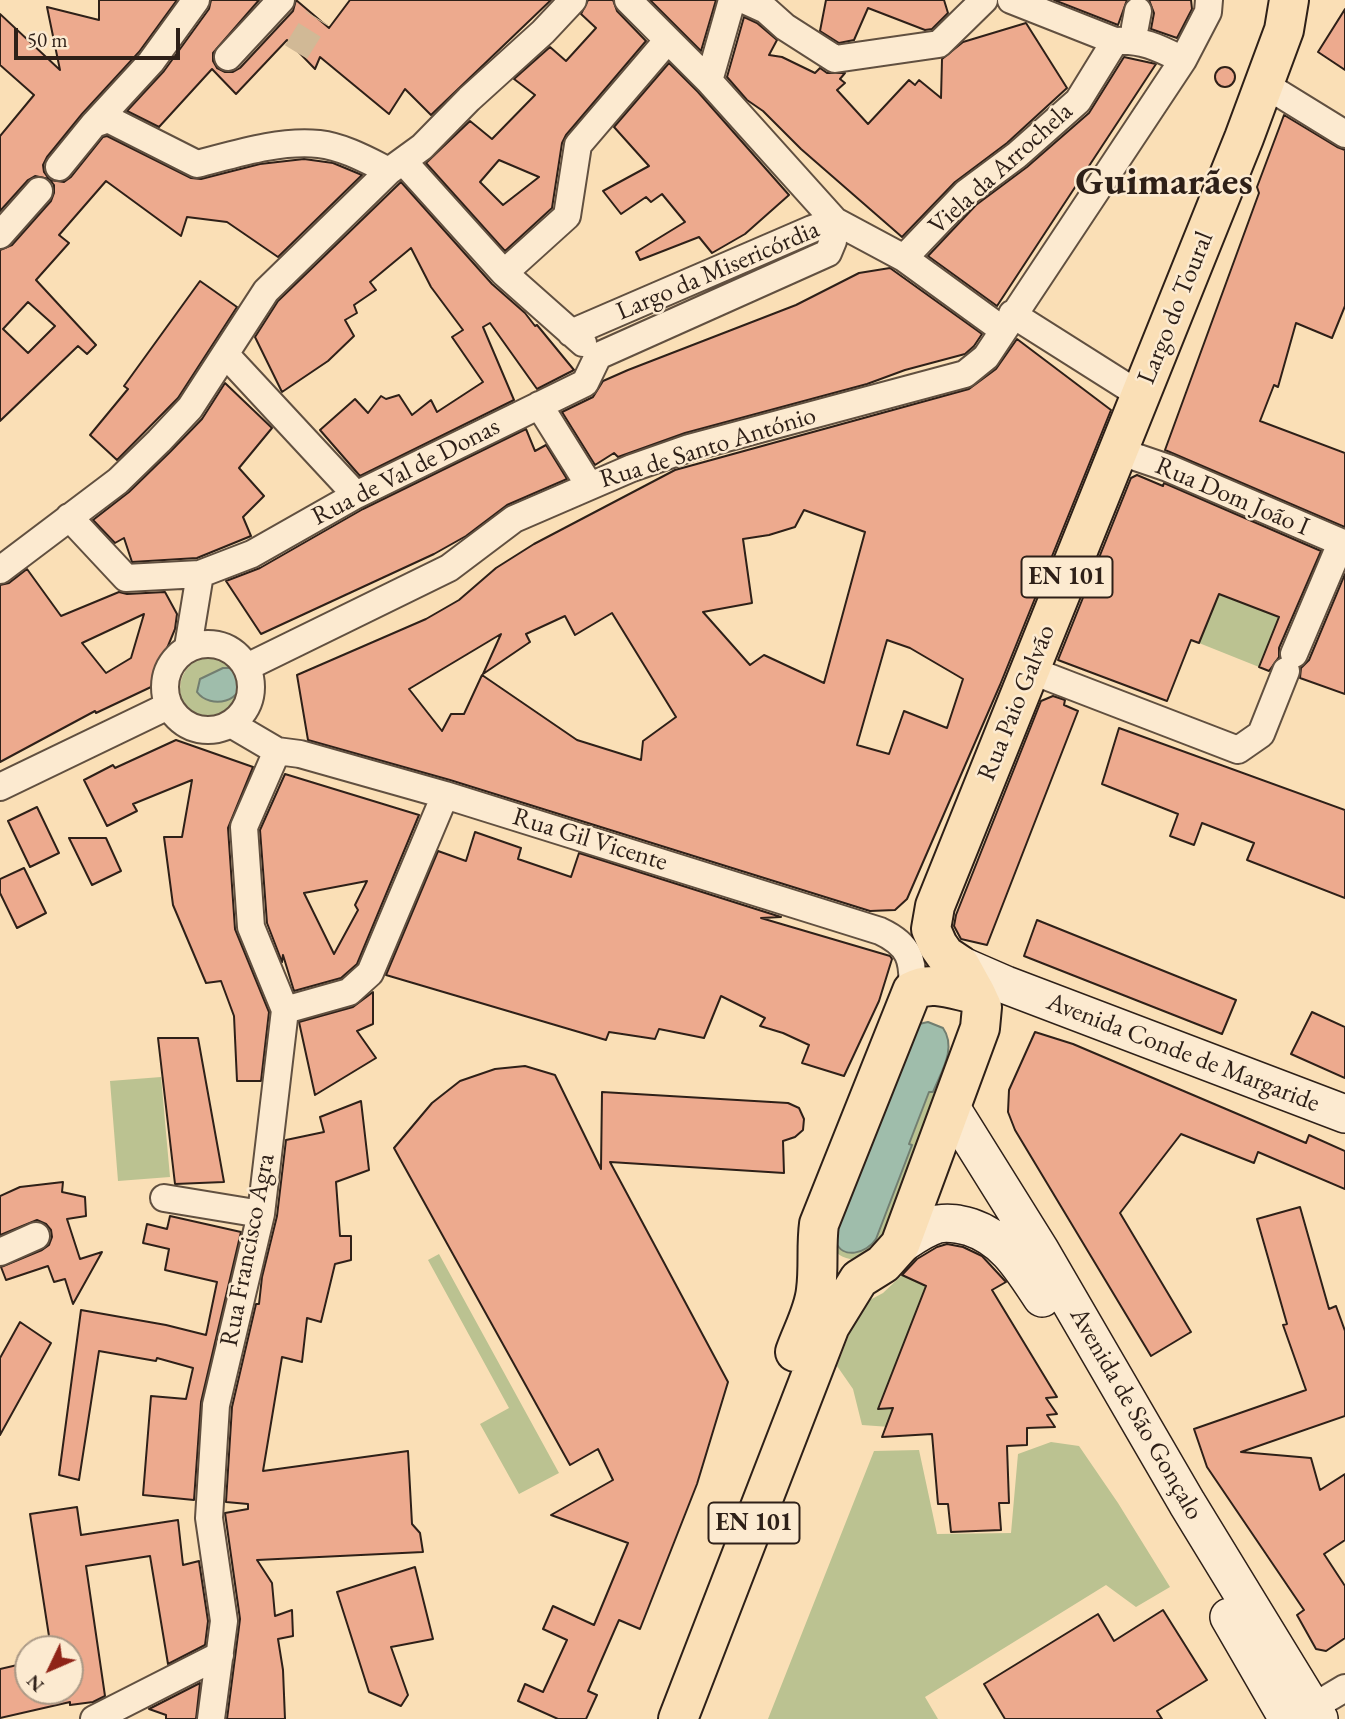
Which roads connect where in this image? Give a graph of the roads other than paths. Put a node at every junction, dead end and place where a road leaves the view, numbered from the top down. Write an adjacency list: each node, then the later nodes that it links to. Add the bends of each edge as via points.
1 (196, 0): 17 (street)
2 (281, 0): 13 (street)
3 (573, 0): 19 (street)
4 (628, 0): 12 (street, Largo do Toural)
5 (732, 0): 15 (street)
6 (744, 0): 7 (street, via 766,10 835,59 939,44)
7 (984, 0)
8 (1011, 0): 11 (street)
9 (1209, 0): 14 (street, via 1208,12)
10 (1289, 0): 16 (main road, EN 101, via 1284,30)
11 (1130, 30): 14 (street); 24 (street, Viela da Arrochela, via 1078,102 966,193)
12 (667, 41): 15 (street, Largo do Toural); 25 (street, via 578,145 567,216)
13 (228, 57)
14 (1183, 60): 26 (street)
15 (709, 81): 22 (street, Largo do Toural)
16 (1264, 84): 18 (street); 30 (main road, Largo do Toural / EN 101)
17 (101, 122): 19 (street, via 197,164 247,151 319,144); 20 (street)
18 (1345, 134)
19 (405, 160): 25 (street); 28 (street, via 266,291)
20 (59, 167)
21 (39, 191): 23 (street)
22 (835, 221): 24 (street, Largo do Toural); 27 (street, Largo da Misericórdia); 29 (street, Largo da Misericórdia, via 828,253)
23 (0, 234)
24 (904, 258): 26 (street, Largo do Toural)
25 (504, 273): 27 (street)
26 (1004, 320): 30 (street, Largo do Toural); 40 (street, Rua de Santo António, via 986,357 965,374 689,448 611,476 514,519 449,568)
27 (571, 333): 29 (street)
28 (226, 355): 34 (street); 35 (street, via 190,408 159,441 118,481)
29 (598, 356): 31 (street, Rua de Val de Donas, via 585,383)
30 (1140, 395): 32 (main road, Rua Paio Galvão / EN 101)
31 (539, 405): 33 (street); 34 (street, Rua de Val de Donas)
32 (1118, 451): 36 (street, Rua Dom João I); 41 (main road, Rua Paio Galvão / EN 101)
33 (584, 477)
34 (356, 495): 38 (street, Rua de Val de Donas, via 252,554)
35 (69, 517): 37 (street); 38 (street, Rua de Val de Donas, via 126,578)
36 (1343, 543): 41 (street, via 1261,734 1238,750)
37 (0, 570)
38 (200, 574): 39 (street)
39 (188, 647): 40 (street, via 223,645); 42 (street, via 165,675)
40 (247, 667): 43 (street, via 250,699)
41 (1030, 670): 47 (main road, Rua Paio Galvão / EN 101, via 935,906 931,929 938,945)
42 (168, 706): 43 (street, via 183,723 199,730); 45 (street)
43 (231, 724): 44 (street, Rua Gil Vicente)
44 (277, 751): 46 (street, Rua Gil Vicente); 49 (street, Rua Francisco Agra, via 244,827 251,927)
45 (0, 787)
46 (444, 794): 48 (street, Rua Gil Vicente, via 880,931 902,944 910,957); 49 (street, via 370,973 349,992)
47 (968, 979): 48 (main road); 50 (main road, EN 101, via 982,1007 980,1028); 51 (street, Avenida Conde de Margaride, via 1021,991)
48 (912, 991): 57 (main road, EN 101, via 819,1224)
49 (285, 1010): 53 (street, Rua Francisco Agra)
50 (952, 1109): 55 (main road, EN 101); 61 (street, Avenida de São Gonçalo, via 1187,1503)
51 (1345, 1114)
52 (164, 1198): 53 (street)
53 (261, 1214): 59 (street, Rua Francisco Agra, via 216,1405 209,1518 224,1620)
54 (36, 1236): 56 (street)
55 (900, 1245): 58 (main road, EN 101, via 883,1264); 61 (street, Avenida de São Gonçalo, via 938,1224 957,1223 1003,1244 1052,1314)
56 (0, 1252)
57 (819, 1253): 58 (main road, via 845,1277); 64 (main road, EN 101, via 816,1293 808,1317)
58 (859, 1279): 65 (main road, EN 101, via 830,1326)
59 (220, 1655): 62 (street); 63 (street, Rua Francisco Agra)
60 (1345, 1688): 61 (street)
61 (1303, 1716)
62 (94, 1719)
63 (212, 1719)
64 (651, 1719)
65 (678, 1719)

